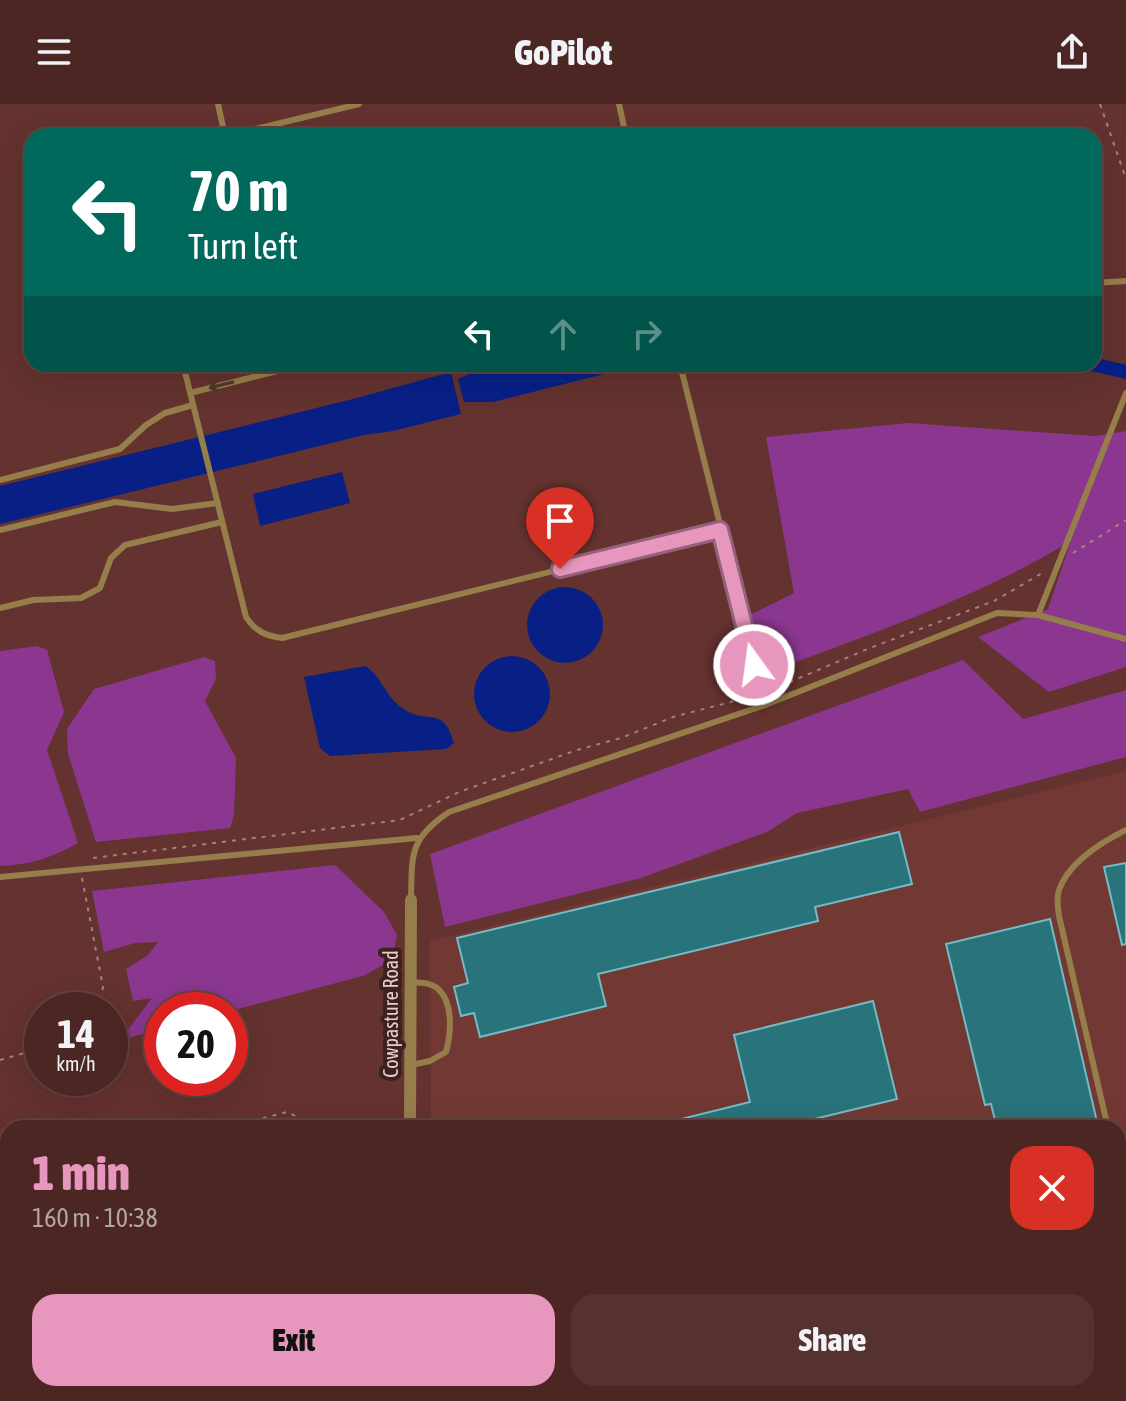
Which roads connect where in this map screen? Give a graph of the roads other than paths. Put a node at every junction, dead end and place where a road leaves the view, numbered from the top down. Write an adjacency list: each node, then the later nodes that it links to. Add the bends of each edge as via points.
1 (218, 104): 4 (lane)
2 (359, 104): 5 (lane)
3 (619, 104): 6 (lane)
4 (224, 128)
5 (259, 128)
6 (624, 128)
7 (1126, 281): 8 (lane)
8 (1102, 282)
9 (185, 372): 12 (lane)
10 (273, 372): 12 (lane, one-way to 12)
11 (682, 372): 19 (lane)
12 (190, 393): 14 (lane)
13 (1125, 396): 21 (lane)
14 (193, 405): 15 (lane, via 165,413 120,449); 16 (lane)
15 (0, 480)
16 (218, 503): 17 (lane); 18 (lane, via 172,509 115,502)
17 (222, 522): 19 (lane, via 246,617 252,627 282,638); 20 (lane, via 125,545 111,558 100,588 81,598)
18 (0, 530)
19 (720, 530): 23 (lane)
20 (0, 608)
21 (1038, 615): 22 (lane); 23 (lane, via 997,613)
22 (1126, 639)
23 (765, 705): 25 (lane, via 449,812)
24 (1126, 830): 31 (lane, via 1074,867 1058,895)
25 (417, 838): 26 (lane); 27 (lane)
26 (0, 877)
27 (411, 900): 28 (street, Cowpasture Road)
28 (411, 982): 29 (street, Cowpasture Road); 29 (lane, via 438,989 451,1033 446,1052)
29 (410, 1066): 30 (street, Cowpasture Road)
30 (410, 1120)
31 (1106, 1120)

